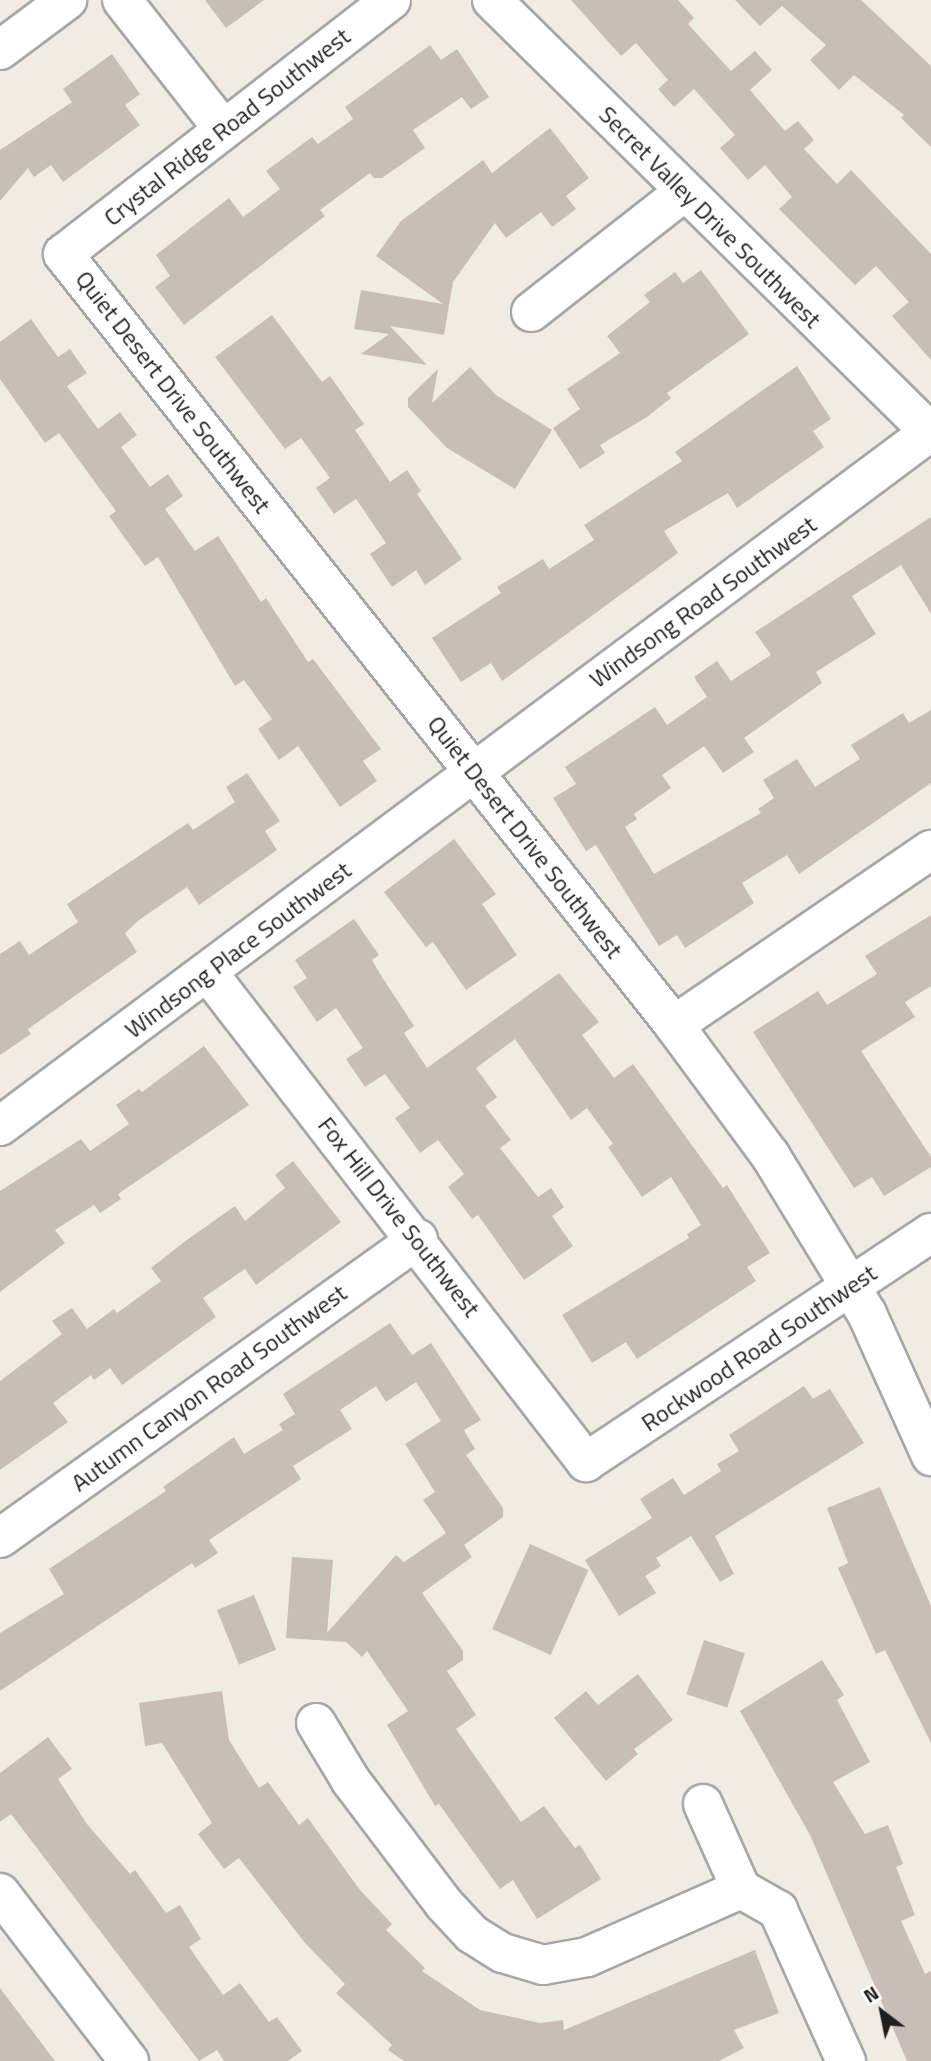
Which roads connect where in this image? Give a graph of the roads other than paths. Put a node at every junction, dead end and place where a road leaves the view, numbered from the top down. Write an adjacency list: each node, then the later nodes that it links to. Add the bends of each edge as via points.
1 (67, 0): 6 (street)
2 (122, 0): 7 (street)
3 (156, 0): 7 (street)
4 (391, 0): 7 (street, Crystal Ridge Road Southwest)
5 (492, 0): 8 (street, Secret Valley Drive Southwest)
6 (0, 50)
7 (233, 121): 9 (street, Crystal Ridge Road Southwest)
8 (683, 193): 10 (street); 11 (street, Secret Valley Drive Southwest)
9 (63, 254): 12 (street, Quiet Desert Drive Southwest)
10 (531, 312)
11 (931, 432): 12 (street, Windsong Road Southwest)
12 (473, 771): 14 (street, Windsong Place Southwest); 15 (street, Quiet Desert Drive Southwest)
13 (931, 850): 15 (street)
14 (209, 974): 16 (street, Windsong Place Southwest); 18 (street, Fox Hill Drive Southwest)
15 (674, 1025): 19 (street, Quiet Desert Drive Southwest, via 770,1154)
16 (0, 1126)
17 (931, 1233): 19 (street, Rockwood Road Southwest)
18 (418, 1239): 21 (street, Fox Hill Drive Southwest); 22 (street, Autumn Canyon Road Southwest)
19 (851, 1286): 20 (street, Quiet Desert Drive Southwest); 21 (street, Rockwood Road Southwest)
20 (931, 1456)
21 (586, 1462)
22 (0, 1538)
23 (316, 1723): 25 (street, via 351,1781 444,1904 472,1934 503,1953 543,1965 587,1957)
24 (703, 1804): 25 (street)
25 (741, 1889): 28 (street, via 778,1910)
26 (0, 1894): 27 (street)
27 (128, 2060)
28 (846, 2061)

